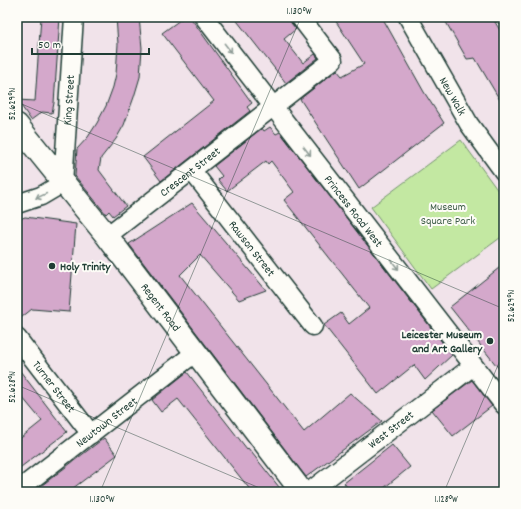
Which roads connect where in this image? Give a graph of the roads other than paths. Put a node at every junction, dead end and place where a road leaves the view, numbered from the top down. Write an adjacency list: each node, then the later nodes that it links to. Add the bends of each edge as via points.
1 (74, 17): 9 (street, King Street)
2 (204, 17): 5 (street, Princess Road West, one-way to 5)
3 (300, 17): 5 (street, Crescent Street, via 334,60)
4 (408, 17): 8 (street, New Walk, via 469,124)
5 (274, 107): 7 (street, Crescent Street); 15 (street, Princess Road West, one-way to 15)
6 (17, 125): 9 (street, Regent Road)
7 (192, 171): 11 (street, Crescent Street); 12 (street, Rawson Street)
8 (504, 172)
9 (63, 183): 10 (street, one-way to 10, via 41,196); 11 (street, Regent Road)
10 (17, 204)
11 (107, 236): 14 (street, Regent Road)
12 (313, 326)
13 (17, 338): 17 (street, Turner Street)
14 (196, 352): 17 (street, Newtown Street); 19 (street, Regent Road)
15 (473, 366): 16 (street, Princess Road West); 20 (street, West Street)
16 (504, 405)
17 (91, 434): 18 (street, Newtown Street)
18 (17, 491)
19 (302, 492)
20 (309, 492)

